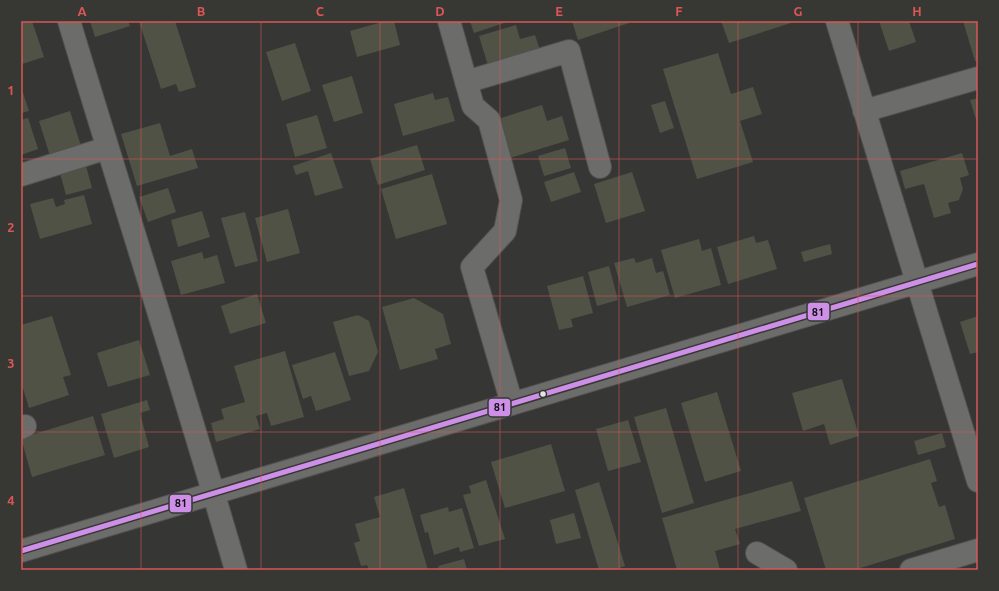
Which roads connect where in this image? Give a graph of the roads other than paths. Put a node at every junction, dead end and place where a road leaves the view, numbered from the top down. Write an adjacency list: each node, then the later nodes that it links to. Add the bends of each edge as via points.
1 (69, 21): 7 (street)
2 (449, 21): 5 (street)
3 (837, 21): 6 (street)
4 (978, 78): 6 (street)
5 (466, 82): 8 (street, via 569,51); 12 (street, via 473,106 489,120 511,200 505,231 472,267)
6 (864, 111): 11 (street)
7 (107, 148): 9 (street); 14 (street)
8 (600, 167)
9 (21, 175)
10 (978, 264): 11 (street)
11 (916, 282): 12 (street); 13 (street)
12 (512, 404): 14 (street)
13 (978, 481)
14 (214, 492): 16 (street); 18 (street)
15 (978, 550): 20 (street)
16 (21, 551)
17 (757, 553): 19 (street)
18 (236, 570)
19 (786, 570)
20 (912, 570)

